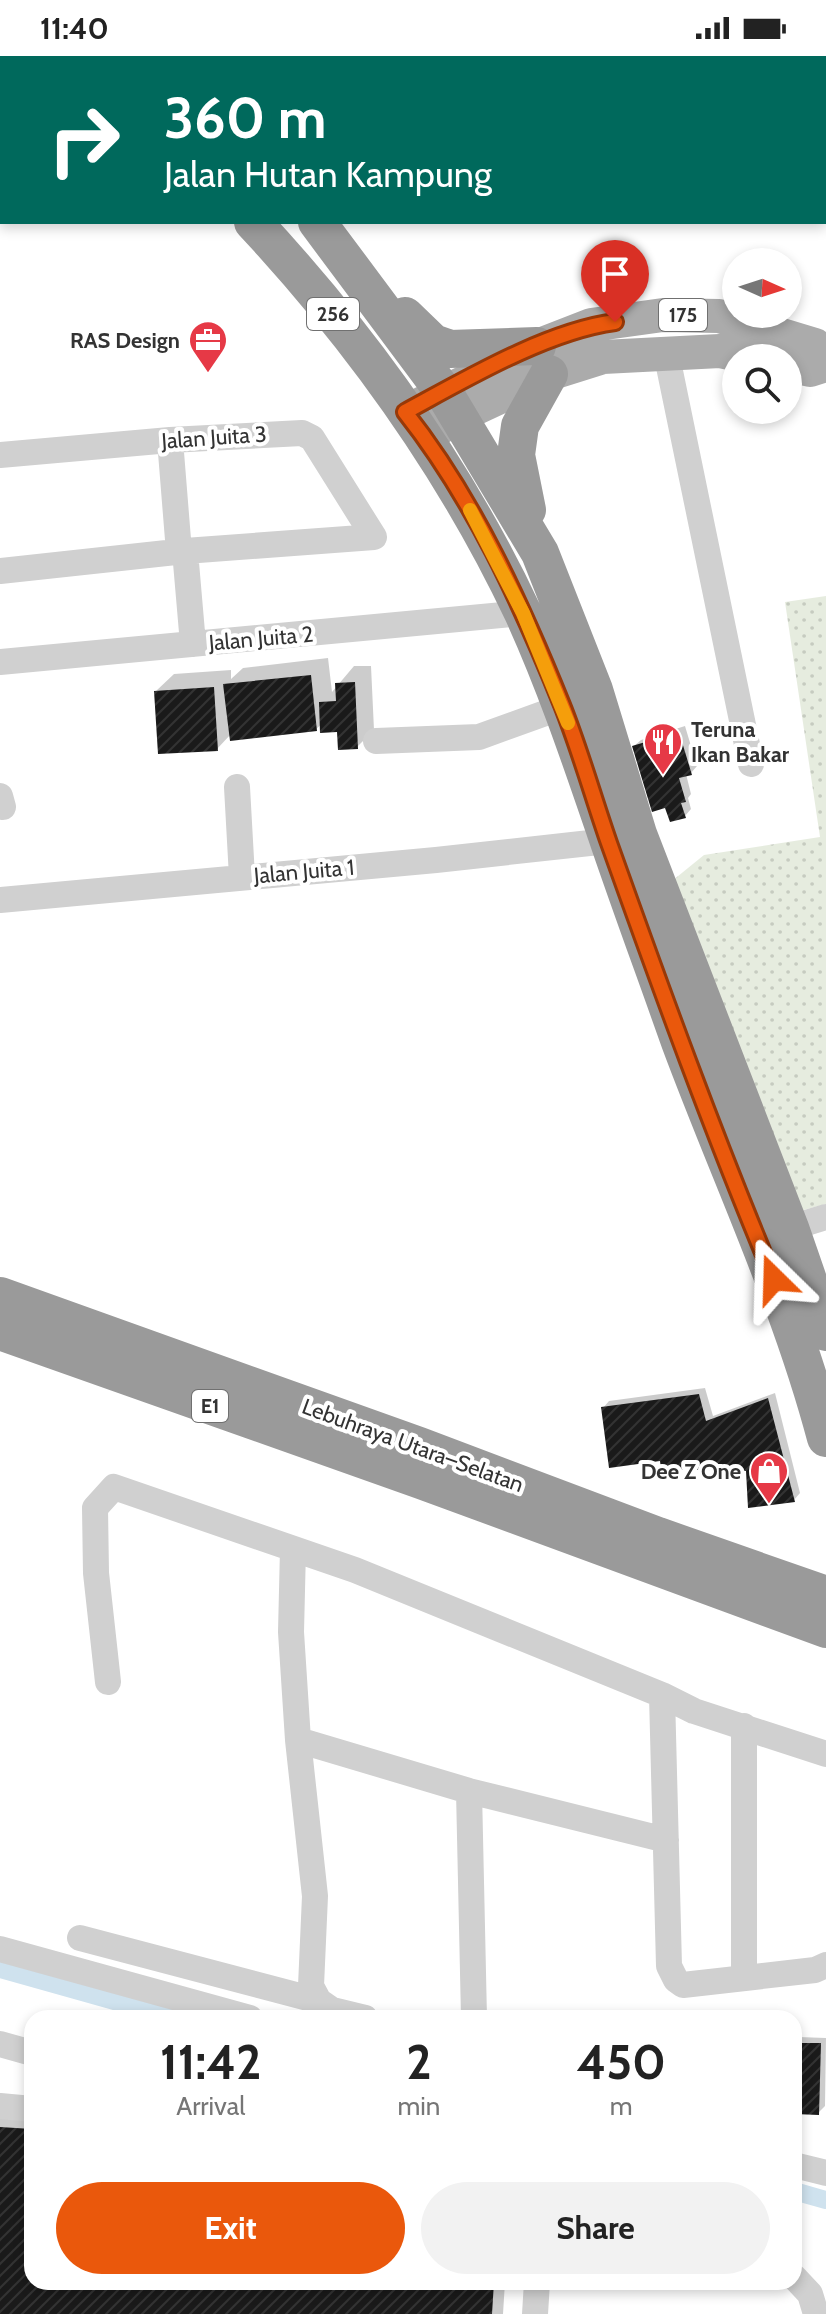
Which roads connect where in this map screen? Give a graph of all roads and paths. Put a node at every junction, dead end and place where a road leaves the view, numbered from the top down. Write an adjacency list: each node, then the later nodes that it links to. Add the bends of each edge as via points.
1 (255, 224): 10 (highway, 256, via 322,299)
2 (320, 226): 6 (highway, via 433,343); 9 (highway, 256)
3 (722, 351): 4 (main road, 175)
4 (666, 352): 6 (main road, 175); 21 (street)
5 (826, 356): 6 (main road, 175, via 815,345 719,316 663,315 591,325)
6 (543, 360): 9 (main road, 175); 14 (highway, via 520,426 516,455)
7 (826, 365): 8 (main road)
8 (802, 368)
9 (451, 404): 10 (main road, 175); 14 (highway)
10 (415, 424): 16 (highway, via 474,517)
11 (170, 440): 12 (street, Jalan Juita 3); 13 (street); 13 (street, Jalan Juita 3, via 302,433 312,438 374,537)
12 (0, 455)
13 (182, 552): 15 (street); 17 (street)
14 (540, 553): 27 (highway, via 594,690 638,834)
15 (0, 571)
16 (523, 613): 17 (street, Jalan Juita 2); 19 (highway)
17 (193, 644): 18 (street, Jalan Juita 2)
18 (0, 662)
19 (562, 707): 20 (street, via 479,737); 23 (highway)
20 (376, 741)
21 (751, 764)
22 (237, 787): 24 (street)
23 (608, 841): 24 (street, Jalan Juita 1); 31 (highway, via 783,1302)
24 (242, 877): 25 (street, Jalan Juita 1)
25 (0, 900)
26 (826, 1217): 27 (street)
27 (790, 1228): 30 (highway)
28 (0, 1296): 32 (highway, Lebuhraya Utara–Selatan / E1)
29 (0, 1331): 32 (highway, Lebuhraya Utara–Selatan / E1)
30 (826, 1332)
31 (826, 1438)
32 (420, 1463): 34 (highway, Lebuhraya Utara–Selatan / E1, via 658,1536); 35 (highway, Lebuhraya Utara–Selatan / E1)
33 (293, 1549): 36 (street, via 114,1487 95,1508); 37 (street); 39 (street, via 291,1632)
34 (826, 1595)
35 (826, 1629)
36 (108, 1682)
37 (662, 1695): 38 (street); 42 (street)
38 (744, 1726): 40 (street); 46 (street)
39 (298, 1740): 41 (street); 47 (street, via 315,1896 311,1986)
40 (826, 1754)
41 (469, 1791): 42 (street); 50 (street)
42 (666, 1840): 46 (street, via 669,1966 676,1980 683,1985)
43 (80, 1938): 47 (street)
44 (0, 1949): 48 (street)
45 (826, 1965): 46 (street)
46 (744, 1978)
47 (319, 2001): 49 (street)
48 (221, 2010)
49 (332, 2010)
50 (474, 2010)
51 (0, 2044): 52 (street)
52 (24, 2051)
53 (0, 2106): 54 (street)
54 (24, 2108)
55 (802, 2167): 56 (street)
56 (826, 2173)
57 (802, 2286): 60 (street)
58 (536, 2290): 59 (street)
59 (535, 2314)
60 (816, 2314)

